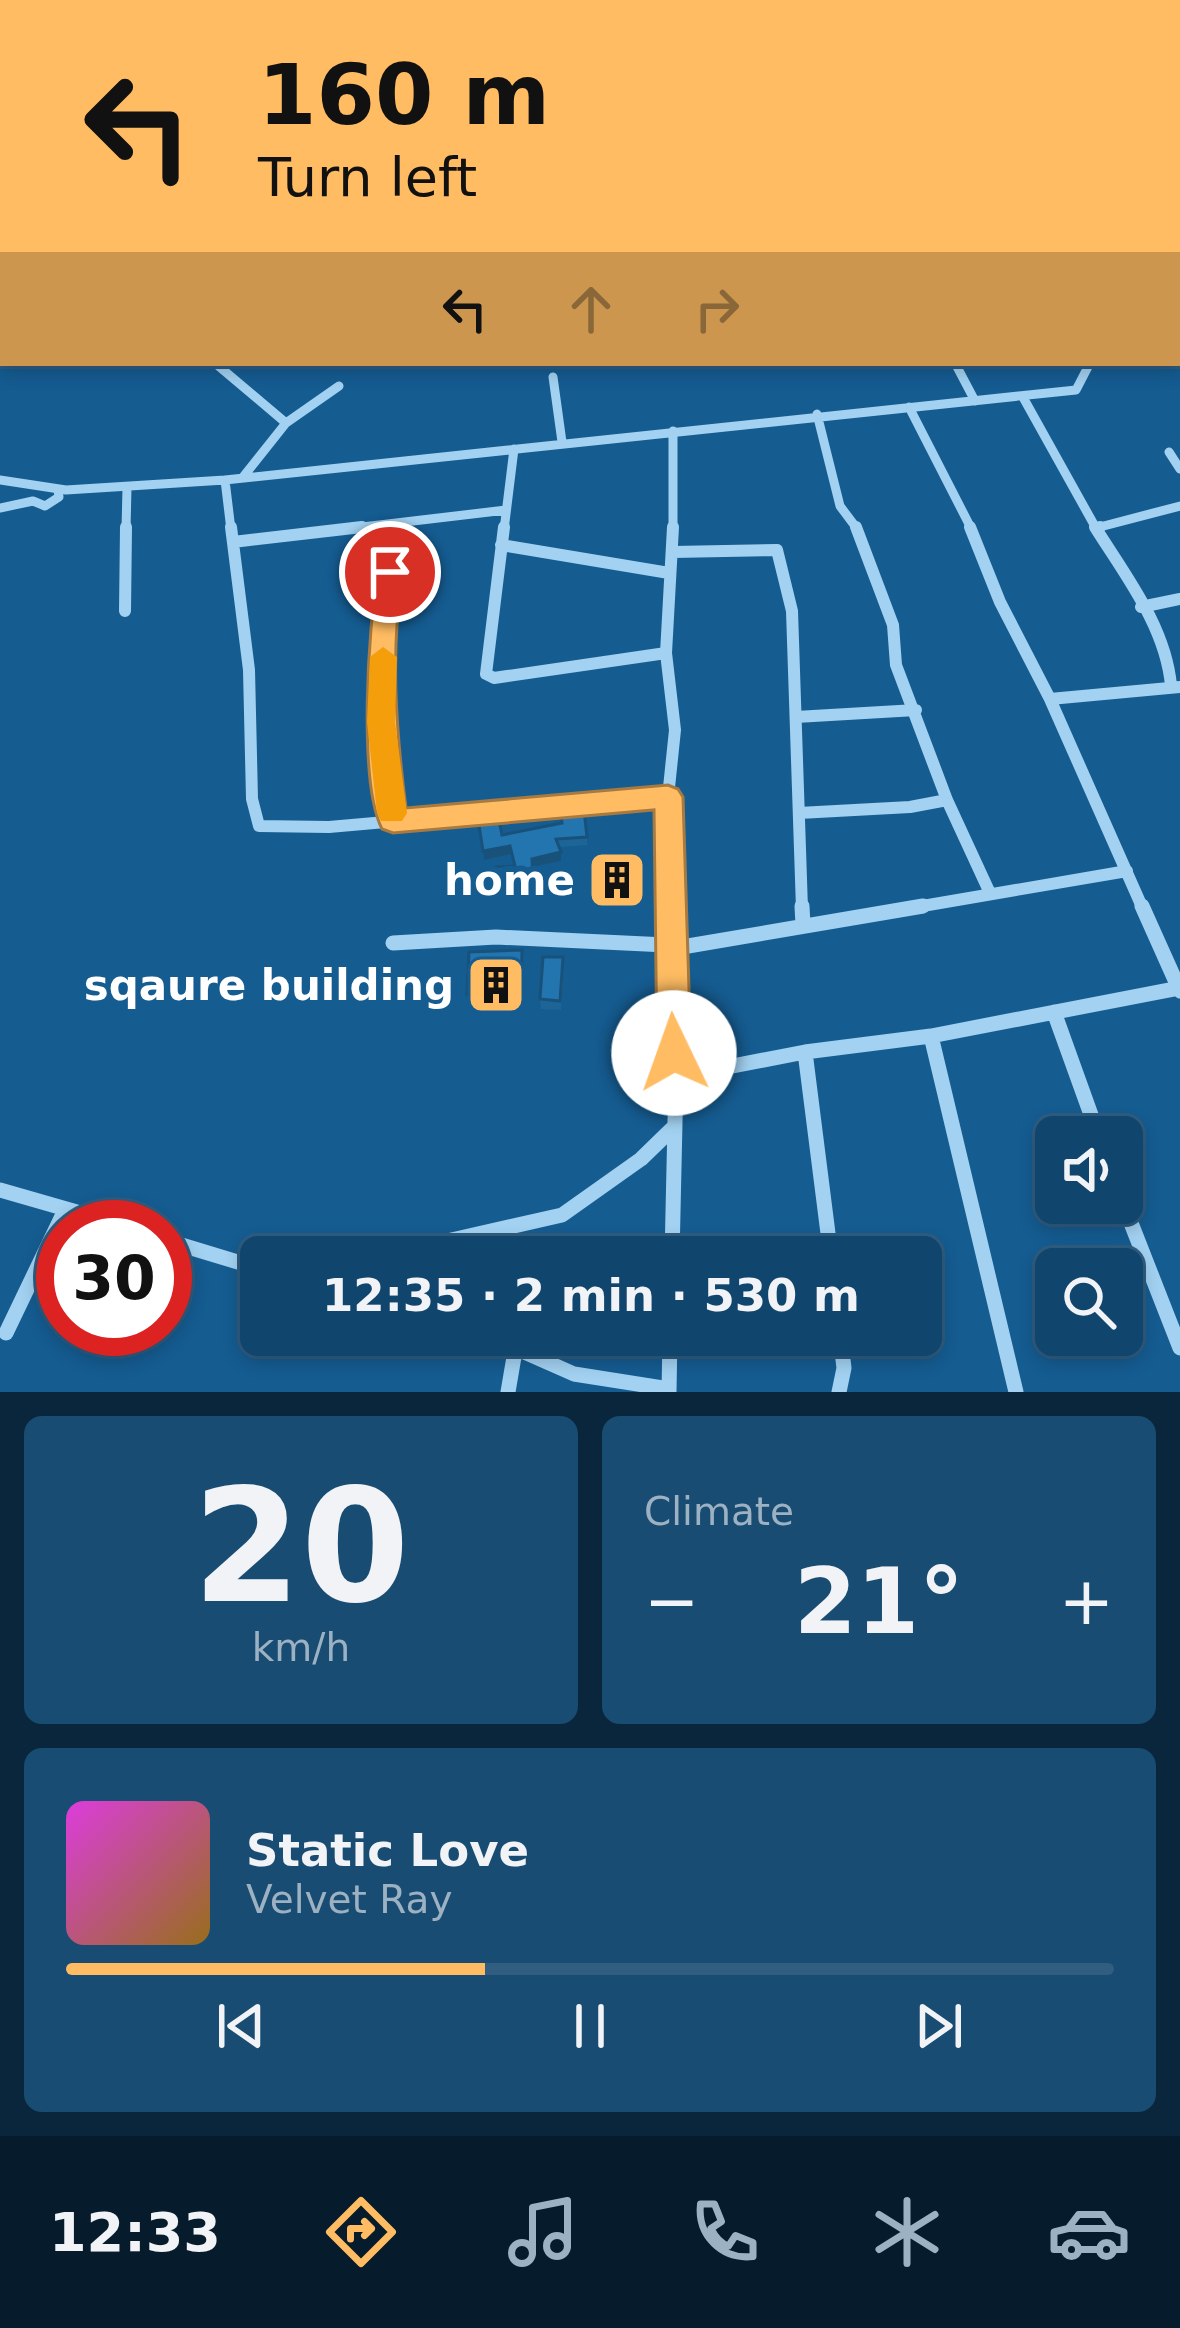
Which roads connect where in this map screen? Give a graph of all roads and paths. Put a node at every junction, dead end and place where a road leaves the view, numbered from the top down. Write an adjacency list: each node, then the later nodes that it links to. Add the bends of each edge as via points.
1 (219, 366): 10 (street)
2 (957, 366): 7 (street)
3 (1088, 366): 6 (street, via 1076,389)
4 (553, 377): 12 (street)
5 (339, 386): 10 (street)
6 (1024, 399): 7 (street); 25 (street)
7 (975, 401): 8 (street)
8 (909, 407): 9 (street); 35 (street)
9 (817, 414): 11 (street); 36 (street, via 840,506 855,523)
10 (286, 423): 16 (street)
11 (673, 431): 12 (street); 28 (street)
12 (562, 442): 13 (street)
13 (514, 448): 16 (street); 23 (street)
14 (1169, 452): 15 (street)
15 (1180, 469)
16 (243, 477): 18 (street)
17 (0, 480): 20 (street)
18 (225, 480): 19 (street); 26 (street)
19 (127, 488): 20 (street); 32 (street)
20 (58, 490): 22 (street, via 45,506)
21 (1180, 506): 25 (street)
22 (0, 508)
23 (506, 510): 24 (street); 27 (street)
24 (396, 524): 26 (street); 41 (street, via 382,616 381,722)
25 (1096, 528): 31 (street)
26 (233, 542): 41 (street, via 259,826)
27 (501, 545): 29 (street); 33 (street, via 486,674)
28 (673, 552): 29 (street); 37 (street, via 776,550 792,611)
29 (668, 574): 33 (street)
30 (1180, 599): 31 (street)
31 (1141, 607): 34 (street, via 1171,661)
32 (125, 611)
33 (665, 653): 38 (street, via 675,730)
34 (1175, 687): 35 (street)
35 (1050, 699): 42 (street)
36 (916, 710): 37 (street); 39 (street)
37 (796, 717): 40 (street)
38 (668, 797): 41 (street); 46 (street)
39 (947, 800): 40 (street); 43 (street)
40 (799, 813): 44 (street)
41 (393, 821)
42 (1127, 871): 43 (street); 47 (street)
43 (989, 891): 44 (street)
44 (803, 925): 46 (street)
45 (393, 944): 46 (street, via 496,937)
46 (670, 946): 51 (street)
47 (1179, 989): 48 (street)
48 (1054, 1012): 49 (street); 52 (street)
49 (931, 1036): 50 (street); 74 (street)
50 (805, 1052): 51 (street); 59 (street)
51 (676, 1077): 53 (street)
52 (1091, 1116)
53 (675, 1126): 57 (street, via 562,1215); 58 (street)
54 (0, 1190): 55 (street)
55 (36, 1201)
56 (1131, 1224): 64 (street)
57 (470, 1236)
58 (672, 1236)
59 (828, 1236)
60 (192, 1248): 61 (street)
61 (240, 1263)
62 (36, 1270): 65 (street)
63 (1180, 1294): 64 (street)
64 (1160, 1298): 66 (street)
65 (6, 1333)
66 (1180, 1348)
67 (514, 1356): 72 (street)
68 (528, 1356): 71 (street, via 574,1374)
69 (670, 1356): 71 (street)
70 (843, 1356): 73 (street)
71 (669, 1391)
72 (508, 1392)
73 (838, 1392)
74 (1016, 1392)

